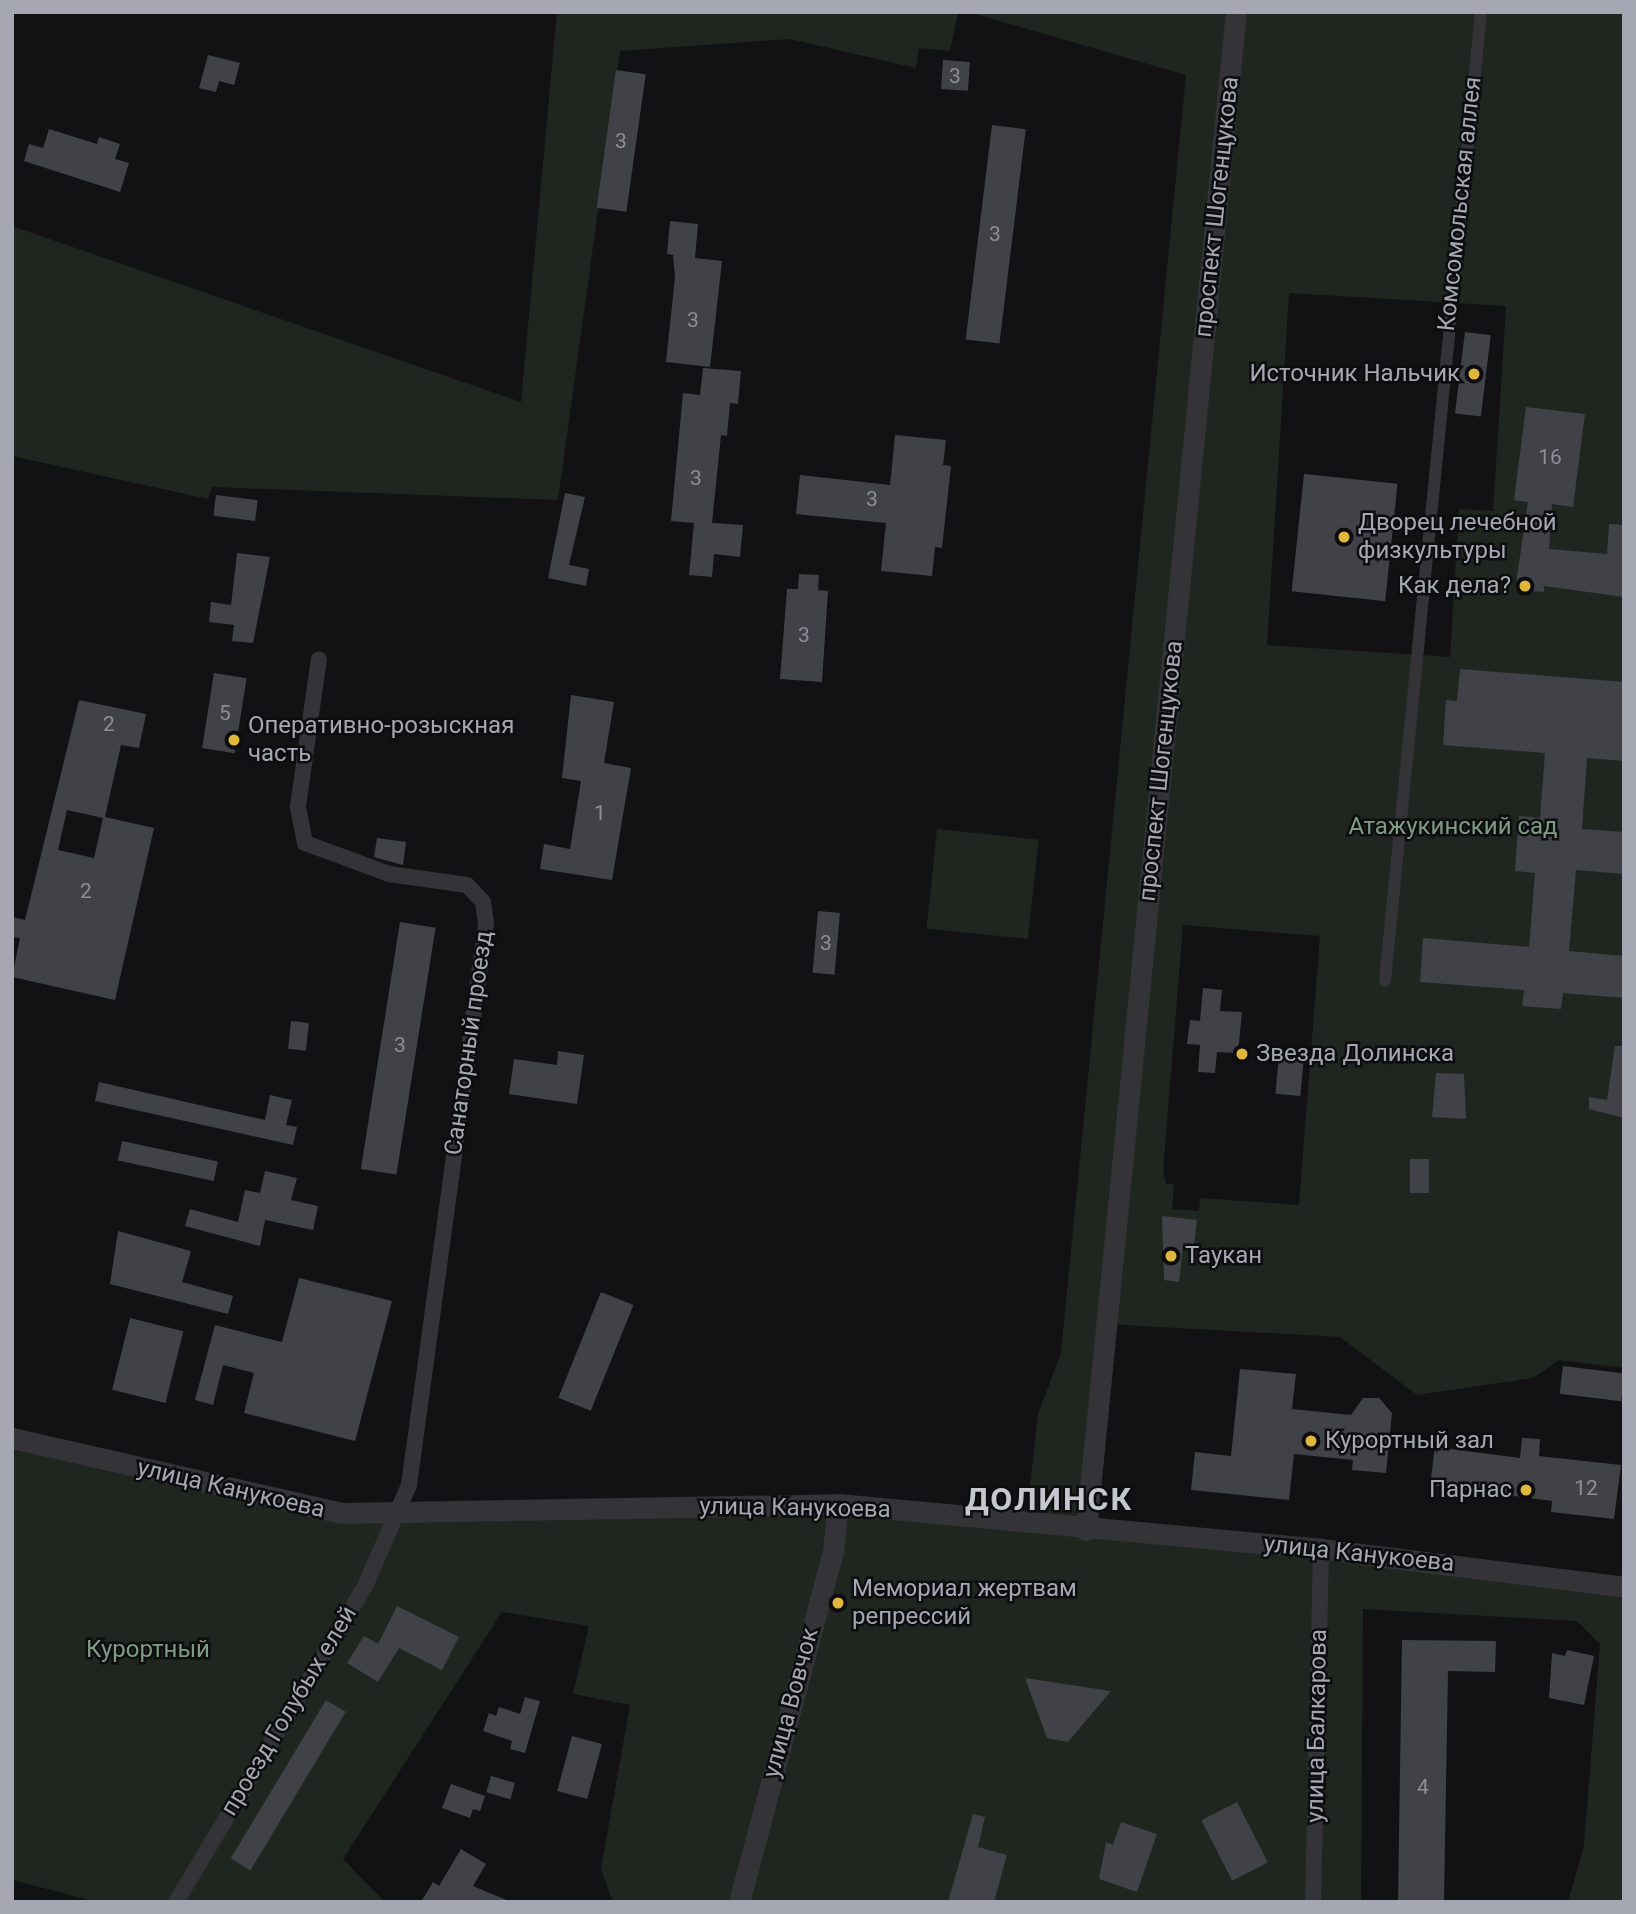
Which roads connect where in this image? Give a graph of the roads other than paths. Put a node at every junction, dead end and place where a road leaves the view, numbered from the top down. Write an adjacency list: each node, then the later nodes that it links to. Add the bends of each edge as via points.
1 (1236, 12): 8 (street, проспект Шогенцукова)
2 (1481, 12): 4 (street, Комсомольская аллея)
3 (319, 659): 7 (street, Санаторный проезд, via 298,806 305,843 380,872 467,885 486,911 415,1457 409,1485)
4 (1385, 981)
5 (12, 1438): 7 (street, улица Канукоева, via 288,1504)
6 (838, 1504): 7 (street, улица Канукоева); 8 (street, улица Канукоева); 12 (street, улица Вовчок, via 833,1551)
7 (391, 1516): 11 (street, проезд Голубых елей, via 366,1584)
8 (1086, 1530): 9 (street, улица Канукоева)
9 (1321, 1549): 10 (street, улица Канукоева); 13 (street, улица Балкарова)
10 (1624, 1587)
11 (176, 1902)
12 (738, 1902)
13 (1313, 1902)

